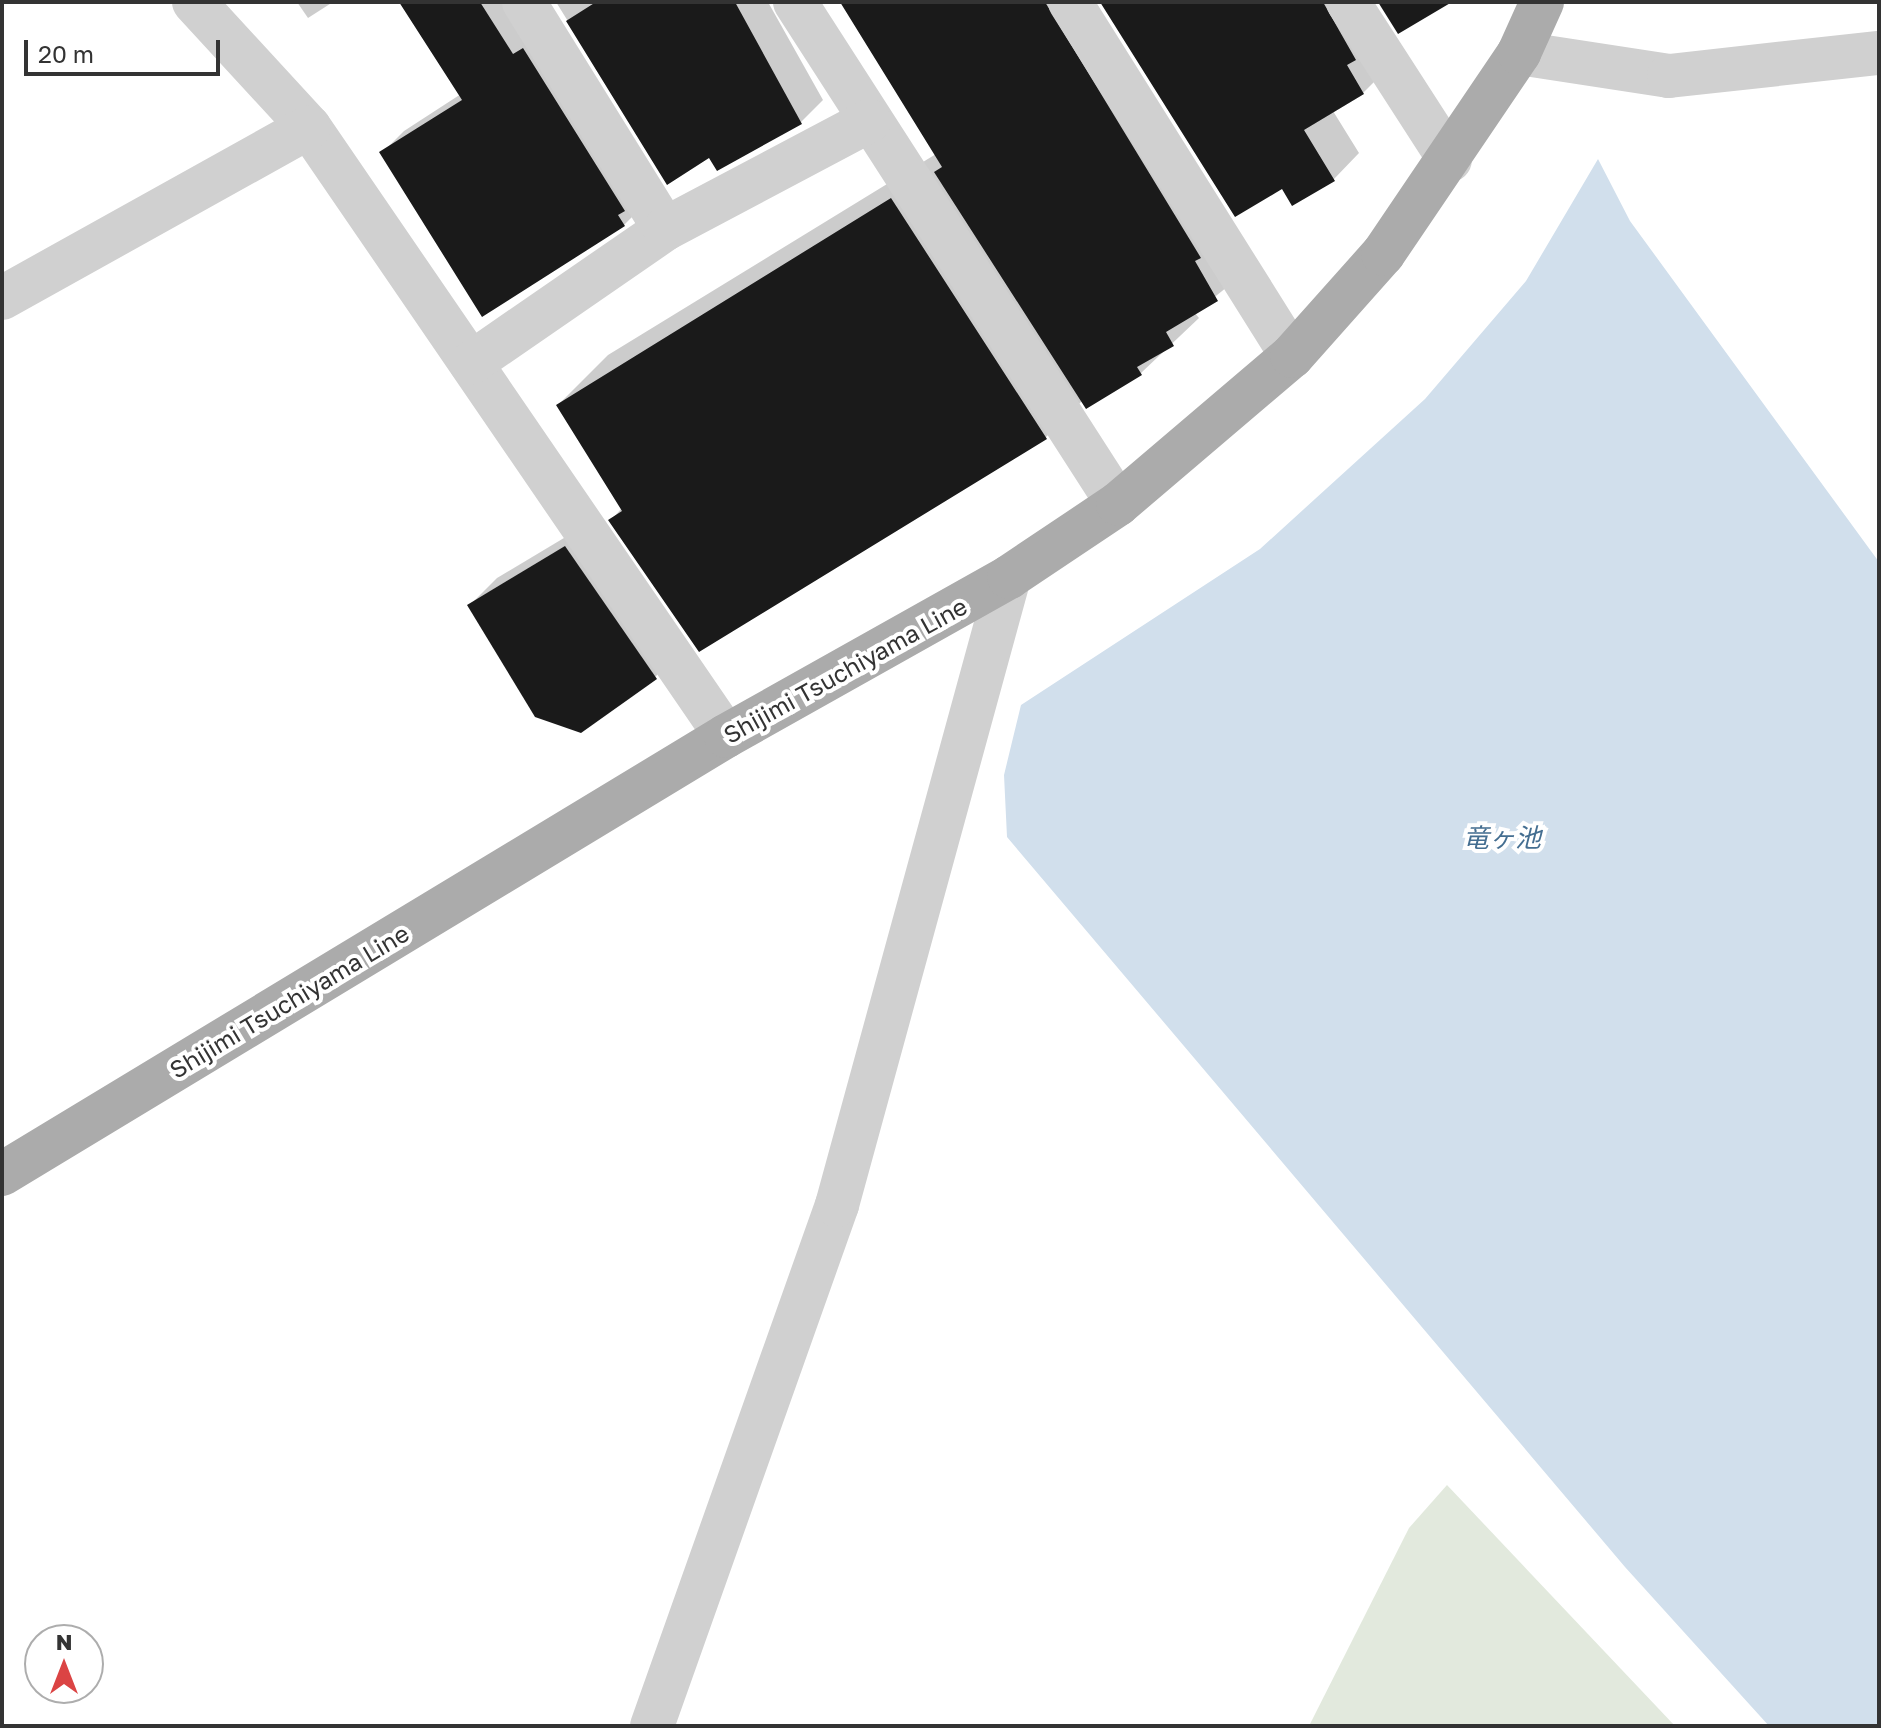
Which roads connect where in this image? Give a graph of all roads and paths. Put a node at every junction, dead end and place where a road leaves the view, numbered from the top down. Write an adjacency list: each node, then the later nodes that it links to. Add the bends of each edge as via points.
1 (194, 2): 10 (street)
2 (524, 2): 12 (street)
3 (795, 2): 9 (street)
4 (1070, 2): 14 (street)
5 (1348, 2): 11 (street)
6 (1542, 2): 7 (main road, Shijimi Tsuchiyama Line)
7 (1519, 53): 8 (street, via 1669,76); 11 (main road, Shijimi Tsuchiyama Line)
8 (1879, 53)
9 (869, 121): 12 (street); 16 (street)
10 (309, 127): 13 (street); 15 (street)
11 (1450, 160): 14 (main road, Shijimi Tsuchiyama Line, via 1383,254)
12 (665, 229): 15 (street)
13 (2, 298)
14 (1292, 356): 16 (main road, Shijimi Tsuchiyama Line)
15 (471, 363): 18 (street)
16 (1118, 504): 17 (main road, Shijimi Tsuchiyama Line)
17 (1009, 577): 18 (main road, Shijimi Tsuchiyama Line); 20 (street, via 837,1205)
18 (726, 736): 19 (main road, Shijimi Tsuchiyama Line)
19 (2, 1174)
20 (652, 1726)

